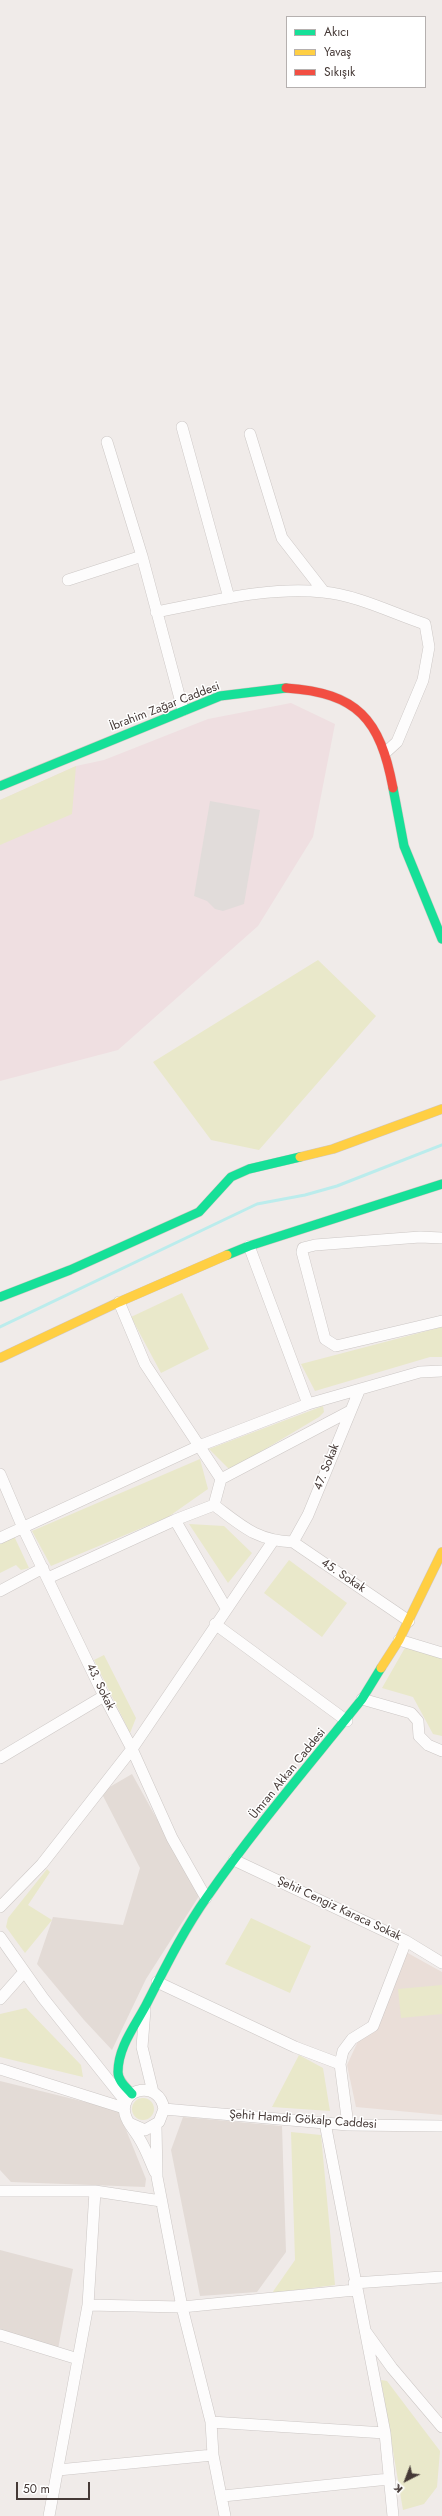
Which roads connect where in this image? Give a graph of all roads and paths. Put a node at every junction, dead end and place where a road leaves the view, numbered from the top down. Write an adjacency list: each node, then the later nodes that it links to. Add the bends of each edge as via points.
1 (182, 428): 7 (street)
2 (250, 434): 6 (street, via 282,538)
3 (107, 442): 4 (street)
4 (142, 556): 5 (street); 8 (street)
5 (68, 580)
6 (324, 592): 7 (street, via 288,591); 10 (street, via 347,597 425,624 429,647 424,680 397,742)
7 (229, 598): 8 (street)
8 (156, 612): 9 (street)
9 (183, 710): 10 (street, İbrahim Zağar Caddesi, via 220,696 282,688 312,690 339,698 362,714 372,725); 11 (street, İbrahim Zağar Caddesi)
10 (386, 752): 12 (street, İbrahim Zağar Caddesi, via 404,846)
11 (0, 786)
12 (442, 939)
13 (442, 1109): 17 (street, via 333,1149 231,1177 199,1212 70,1270)
14 (442, 1184): 16 (street)
15 (442, 1238): 19 (street, via 315,1245 303,1248 302,1252 325,1339 336,1346)
16 (248, 1246): 18 (street); 23 (street)
17 (0, 1297)
18 (119, 1302): 20 (street); 25 (street, via 145,1364)
19 (442, 1321)
20 (0, 1358)
21 (442, 1371): 22 (street, via 420,1372)
22 (359, 1391): 23 (street); 24 (street, 47. Sokak)
23 (308, 1404): 25 (street)
24 (350, 1411): 27 (street); 33 (street, 47. Sokak, via 308,1515)
25 (199, 1446): 27 (street); 30 (street)
26 (0, 1474): 30 (street, 43. Sokak)
27 (221, 1479): 28 (street)
28 (214, 1505): 29 (street); 32 (street, via 253,1534)
29 (175, 1520): 36 (street); 38 (street)
30 (23, 1528): 31 (street); 35 (street, 43. Sokak)
31 (0, 1538)
32 (273, 1541): 33 (street); 38 (street)
33 (293, 1542): 39 (street, 45. Sokak)
34 (442, 1552): 39 (street, Ümran Akkan Caddesi)
35 (43, 1568): 36 (street, 43. Sokak); 37 (street)
36 (48, 1578): 43 (street, 43. Sokak)
37 (0, 1591)
38 (226, 1608): 40 (street)
39 (409, 1621): 41 (street, Ümran Akkan Caddesi)
40 (215, 1624): 45 (street); 46 (street)
41 (399, 1640): 42 (street); 44 (street, Ümran Akkan Caddesi)
42 (442, 1653)
43 (104, 1696): 46 (street, 43. Sokak); 48 (street)
44 (362, 1699): 45 (street, Ümran Akkan Caddesi); 47 (street, via 410,1713 418,1721 419,1736 428,1745)
45 (347, 1721): 49 (street, Ümran Akkan Caddesi)
46 (132, 1749): 50 (street, 43. Sokak, via 172,1838); 51 (street, via 42,1864)
47 (442, 1751)
48 (0, 1758)
49 (234, 1860): 50 (street, Ümran Akkan Caddesi); 53 (street, Şehit Cengiz Karaca Sokak)
50 (206, 1898): 56 (street, Ümran Akkan Caddesi, via 167,1960)
51 (0, 1907)
52 (0, 1937): 55 (street)
53 (406, 1941): 54 (street, Şehit Cengiz Karaca Sokak); 59 (street, via 373,2026 352,2039 343,2051)
54 (442, 1963)
55 (24, 1972): 57 (street); 62 (street, via 79,2045)
56 (157, 1982): 58 (street, Ümran Akkan Caddesi); 59 (street, via 295,2047)
57 (0, 1999)
58 (145, 2007): 61 (street, via 142,2046); 62 (street, Ümran Akkan Caddesi, via 133,2025 120,2058 118,2072)
59 (340, 2064): 66 (street)
60 (0, 2069): 62 (street)
61 (153, 2092): 62 (street, via 142,2090); 63 (street, via 161,2099)
62 (127, 2101): 64 (street)
63 (164, 2109): 65 (street, Şehit Hamdi Gökalp Caddesi); 67 (street, via 162,2118)
64 (129, 2123): 67 (street, via 139,2129); 69 (street, via 140,2139)
65 (325, 2123): 66 (street, Şehit Hamdi Gökalp Caddesi); 74 (street)
66 (348, 2125): 68 (street, Şehit Hamdi Gökalp Caddesi)
67 (156, 2126): 69 (street)
68 (442, 2126)
69 (156, 2177): 72 (street)
70 (0, 2191): 71 (street)
71 (95, 2191): 72 (street); 75 (street)
72 (161, 2201): 76 (street)
73 (442, 2277): 74 (street)
74 (355, 2286): 76 (street); 77 (street)
75 (88, 2305): 76 (street); 79 (street)
76 (182, 2307): 80 (street)
77 (363, 2328): 81 (street, via 392,2368); 82 (street)
78 (0, 2336): 79 (street)
79 (78, 2359): 84 (street)
80 (211, 2422): 82 (street); 83 (street)
81 (442, 2427)
82 (384, 2433): 85 (street)
83 (214, 2455): 84 (street); 86 (street)
84 (58, 2470): 87 (street)
85 (389, 2479): 86 (street); 89 (street)
86 (222, 2496): 88 (street)
87 (49, 2516)
88 (225, 2516)
89 (393, 2516)

